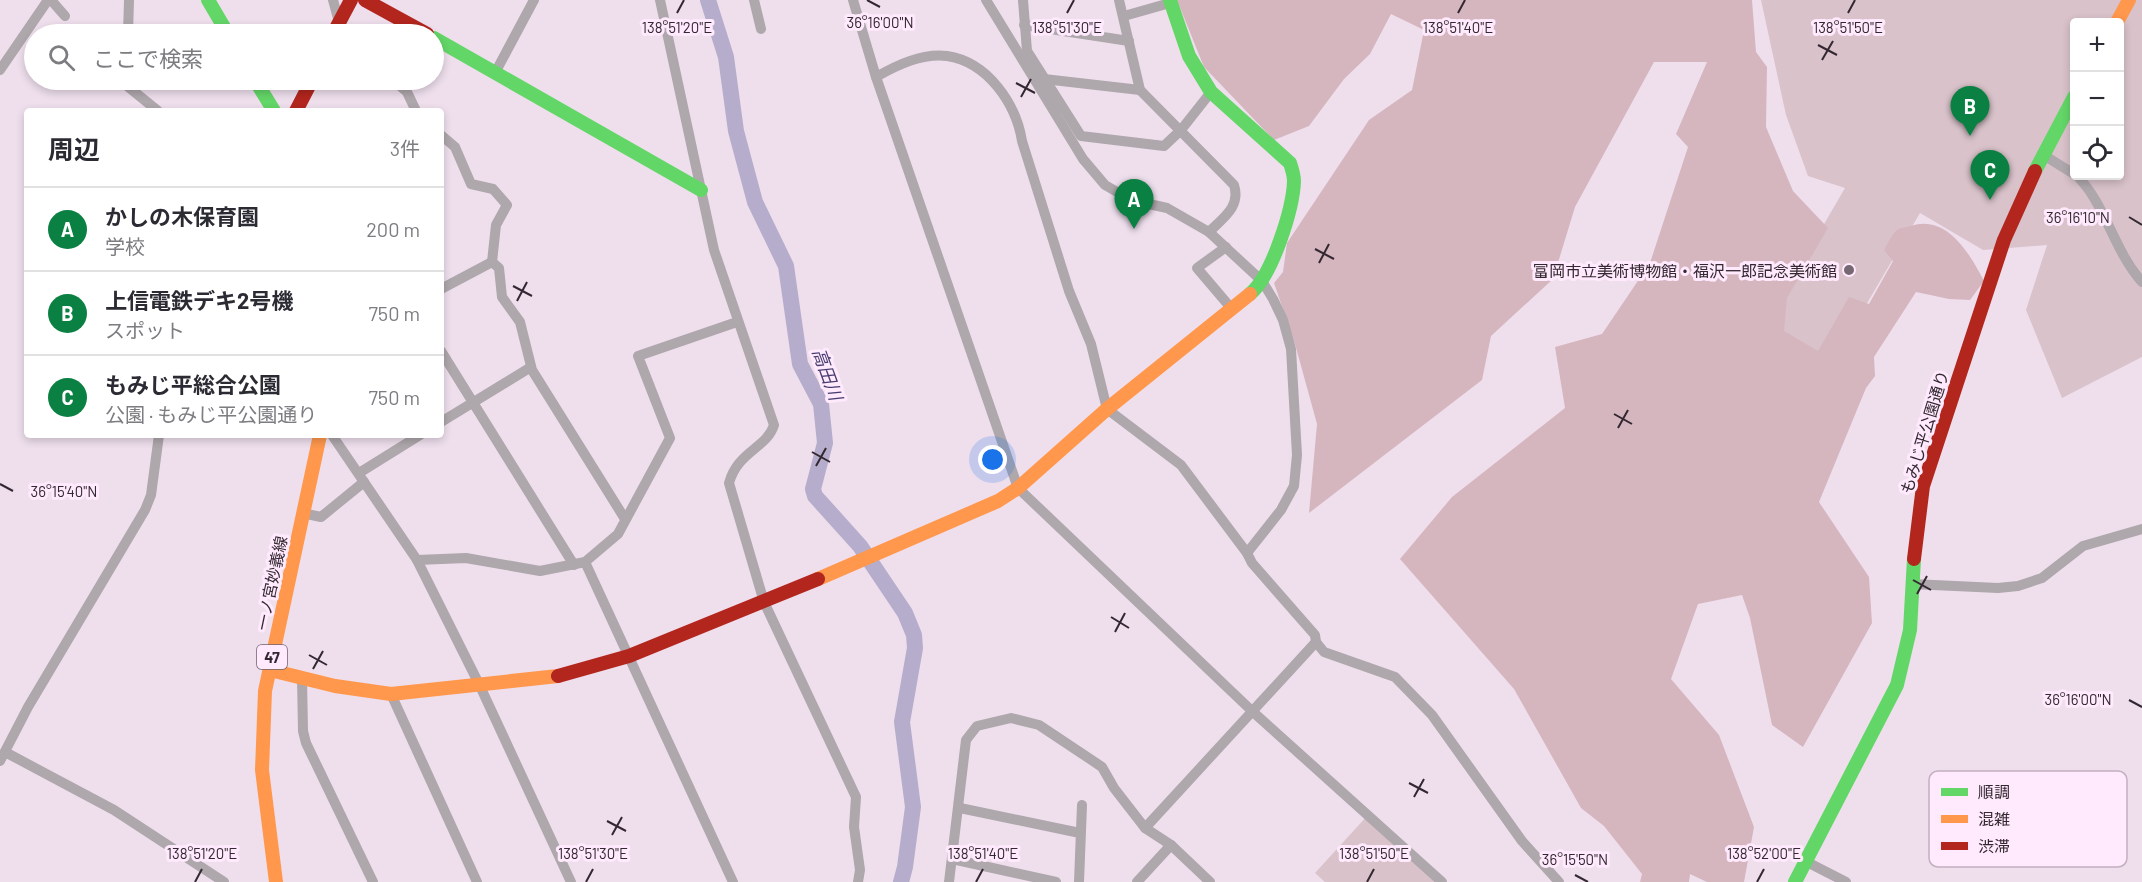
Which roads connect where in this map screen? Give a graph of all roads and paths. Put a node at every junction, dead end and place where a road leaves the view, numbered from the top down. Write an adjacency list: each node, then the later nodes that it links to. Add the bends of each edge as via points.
1 (49, 0): 16 (street); 19 (street)
2 (129, 0): 20 (street)
3 (208, 0): 21 (street)
4 (333, 0): 22 (street)
5 (351, 0): 23 (street)
6 (365, 0): 24 (street)
7 (534, 0): 31 (street)
8 (660, 0): 50 (street)
9 (754, 0): 26 (street)
10 (853, 0): 32 (street)
11 (986, 0): 51 (street, via 1083,159 1105,185 1131,200 1167,208)
12 (1023, 0): 25 (street)
13 (1119, 0): 17 (street)
14 (2129, 0): 18 (street)
15 (1170, 1): 17 (street); 39 (street, via 1189,56)
16 (65, 16)
17 (1124, 16): 28 (street)
18 (2119, 18)
19 (32, 24)
20 (128, 24)
21 (222, 24)
22 (336, 24)
23 (340, 24)
24 (409, 24)
25 (1024, 25): 28 (street); 33 (street, via 1027,51)
26 (761, 29)
27 (24, 36): 30 (street)
28 (1129, 41): 38 (street)
29 (444, 44): 31 (street)
30 (0, 70)
31 (495, 72): 50 (street)
32 (876, 77): 62 (street, via 898,64 944,56 967,64 1004,93 1019,122 1069,291 1091,344); 69 (street)
33 (1044, 79): 38 (street); 45 (street, via 1081,135 1164,146)
34 (132, 90): 41 (street)
35 (261, 90): 42 (street)
36 (307, 90): 43 (street)
37 (405, 90): 44 (street)
38 (1140, 90): 45 (street)
39 (1211, 92): 45 (street); 54 (street, via 1290,163 1295,180 1282,231)
40 (2070, 104): 47 (street, もみじ平公園通り)
41 (154, 108)
42 (272, 108)
43 (298, 108)
44 (415, 108)
45 (1181, 130): 51 (street, via 1234,185 1238,196 1234,206)
46 (444, 138): 53 (street, via 455,147 471,184 493,189 507,205 496,225)
47 (2042, 154): 48 (street); 76 (street, もみじ平公園通り, via 2004,240 1923,486)
48 (2070, 171)
49 (2080, 180): 55 (street)
50 (701, 190): 58 (street, via 714,250)
51 (1209, 232): 52 (street)
52 (1226, 247): 54 (street); 57 (street, via 1197,268)
53 (492, 262): 56 (street); 60 (street, via 499,268 502,297 520,322)
54 (1262, 281): 57 (street); 73 (street, via 1283,320 1291,349 1297,455 1294,486 1281,510)
55 (2142, 282)
56 (444, 287)
57 (1231, 309): 62 (street)
58 (737, 322): 71 (street, via 638,356 670,438); 77 (street, via 774,424 771,435 749,451 733,470 729,483)
59 (444, 356): 61 (street)
60 (531, 367): 61 (street); 71 (street)
61 (473, 403): 63 (street); 75 (street)
62 (1107, 409): 69 (street); 73 (street, via 1181,465)
63 (444, 420)
64 (159, 438): 85 (street, via 151,495 145,510 28,707)
65 (319, 438): 70 (street, 一ノ宮妙義線 / 47)
66 (334, 438): 68 (street)
67 (416, 438): 68 (street)
68 (362, 477): 70 (street, via 321,517); 74 (street)
69 (1018, 488): 77 (street, via 998,501); 84 (street)
70 (302, 513): 80 (street, 一ノ宮妙義線 / 47)
71 (626, 519): 75 (street, via 618,534)
72 (2142, 529): 76 (street, via 2083,546 2042,578 2018,586)
73 (1247, 553): 78 (street, via 1315,635)
74 (417, 560): 75 (street, via 466,558 540,572); 82 (street)
75 (580, 564): 79 (street)
76 (1912, 584): 92 (street, もみじ平公園通り, via 1910,630 1897,685)
77 (764, 602): 79 (street); 99 (street, via 856,797)
78 (1316, 642): 84 (street); 106 (street, via 1324,652 1395,677 1432,715 1522,841)
79 (629, 656): 82 (street, via 567,675); 98 (street)
80 (270, 670): 81 (street); 94 (street, 一ノ宮妙義線 / 47, via 262,770)
81 (302, 678): 83 (street); 95 (street, via 306,743)
82 (479, 684): 83 (street); 97 (street)
83 (391, 694): 96 (street)
84 (1252, 711): 88 (street); 105 (street)
85 (3, 757): 93 (street, via 114,810)
86 (1082, 805): 89 (street)
87 (960, 808): 88 (street, via 966,740 977,726 1011,718 1039,725 1102,768); 89 (street); 91 (street)
88 (1145, 828): 90 (street)
89 (1080, 833): 102 (street)
90 (1171, 845): 103 (street); 104 (street)
91 (952, 859): 100 (street); 101 (street)
92 (1805, 861): 107 (street, もみじ平公園通り); 108 (street)
93 (224, 882)
94 (276, 882)
95 (373, 882)
96 (477, 882)
97 (571, 882)
98 (733, 882)
99 (858, 882)
100 (950, 882)
101 (1056, 882)
102 (1079, 882)
103 (1137, 882)
104 (1209, 882)
105 (1442, 882)
106 (1559, 882)
107 (1795, 882)
108 (1846, 882)

